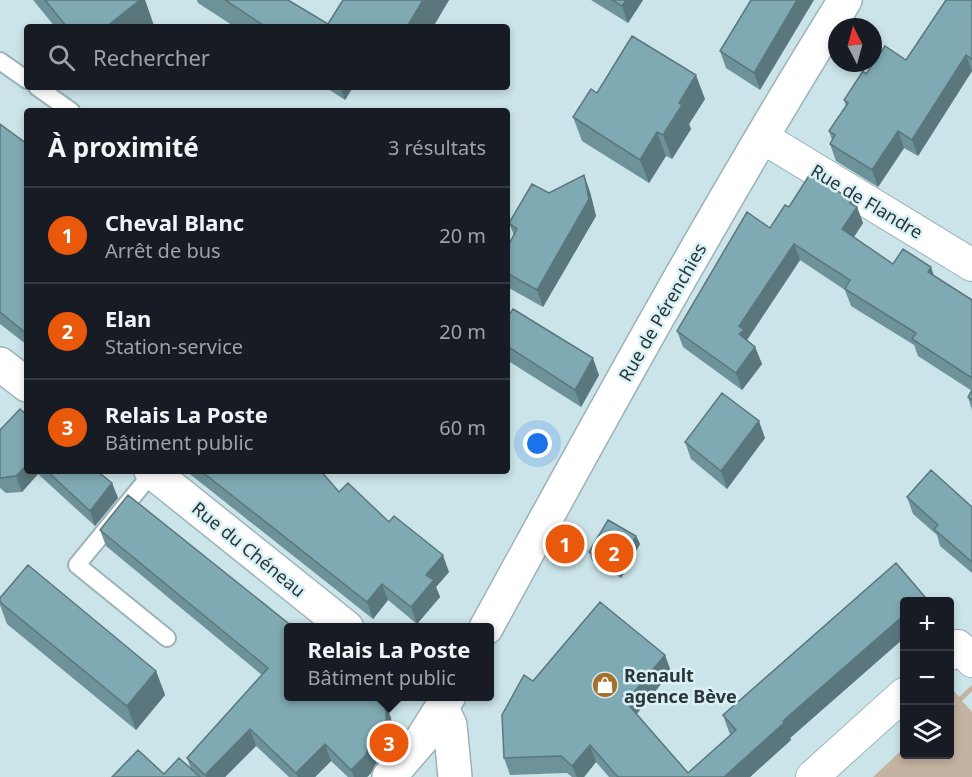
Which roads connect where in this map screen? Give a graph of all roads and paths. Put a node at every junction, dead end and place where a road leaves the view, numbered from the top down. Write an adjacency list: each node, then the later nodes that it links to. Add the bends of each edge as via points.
1 (845, 0): 6 (main road, Rue de Pérenchies)
2 (0, 61): 3 (lane)
3 (24, 78)
4 (41, 90): 5 (lane)
5 (67, 108)
6 (762, 137): 7 (street, Rue de Flandre); 13 (main road, Rue de Pérenchies)
7 (972, 265)
8 (0, 364): 9 (main road)
9 (24, 383)
10 (150, 474): 14 (lane, via 77,565)
11 (155, 474): 12 (main road, Rue du Chéneau)
12 (342, 623)
13 (488, 623)
14 (167, 638)
15 (953, 651): 16 (street, via 958,646)
16 (972, 661)
17 (900, 698): 22 (street)
18 (440, 701): 20 (main road, via 422,739)
19 (440, 701): 21 (main road, via 450,725)
20 (389, 777)
21 (455, 777)
22 (812, 777)

